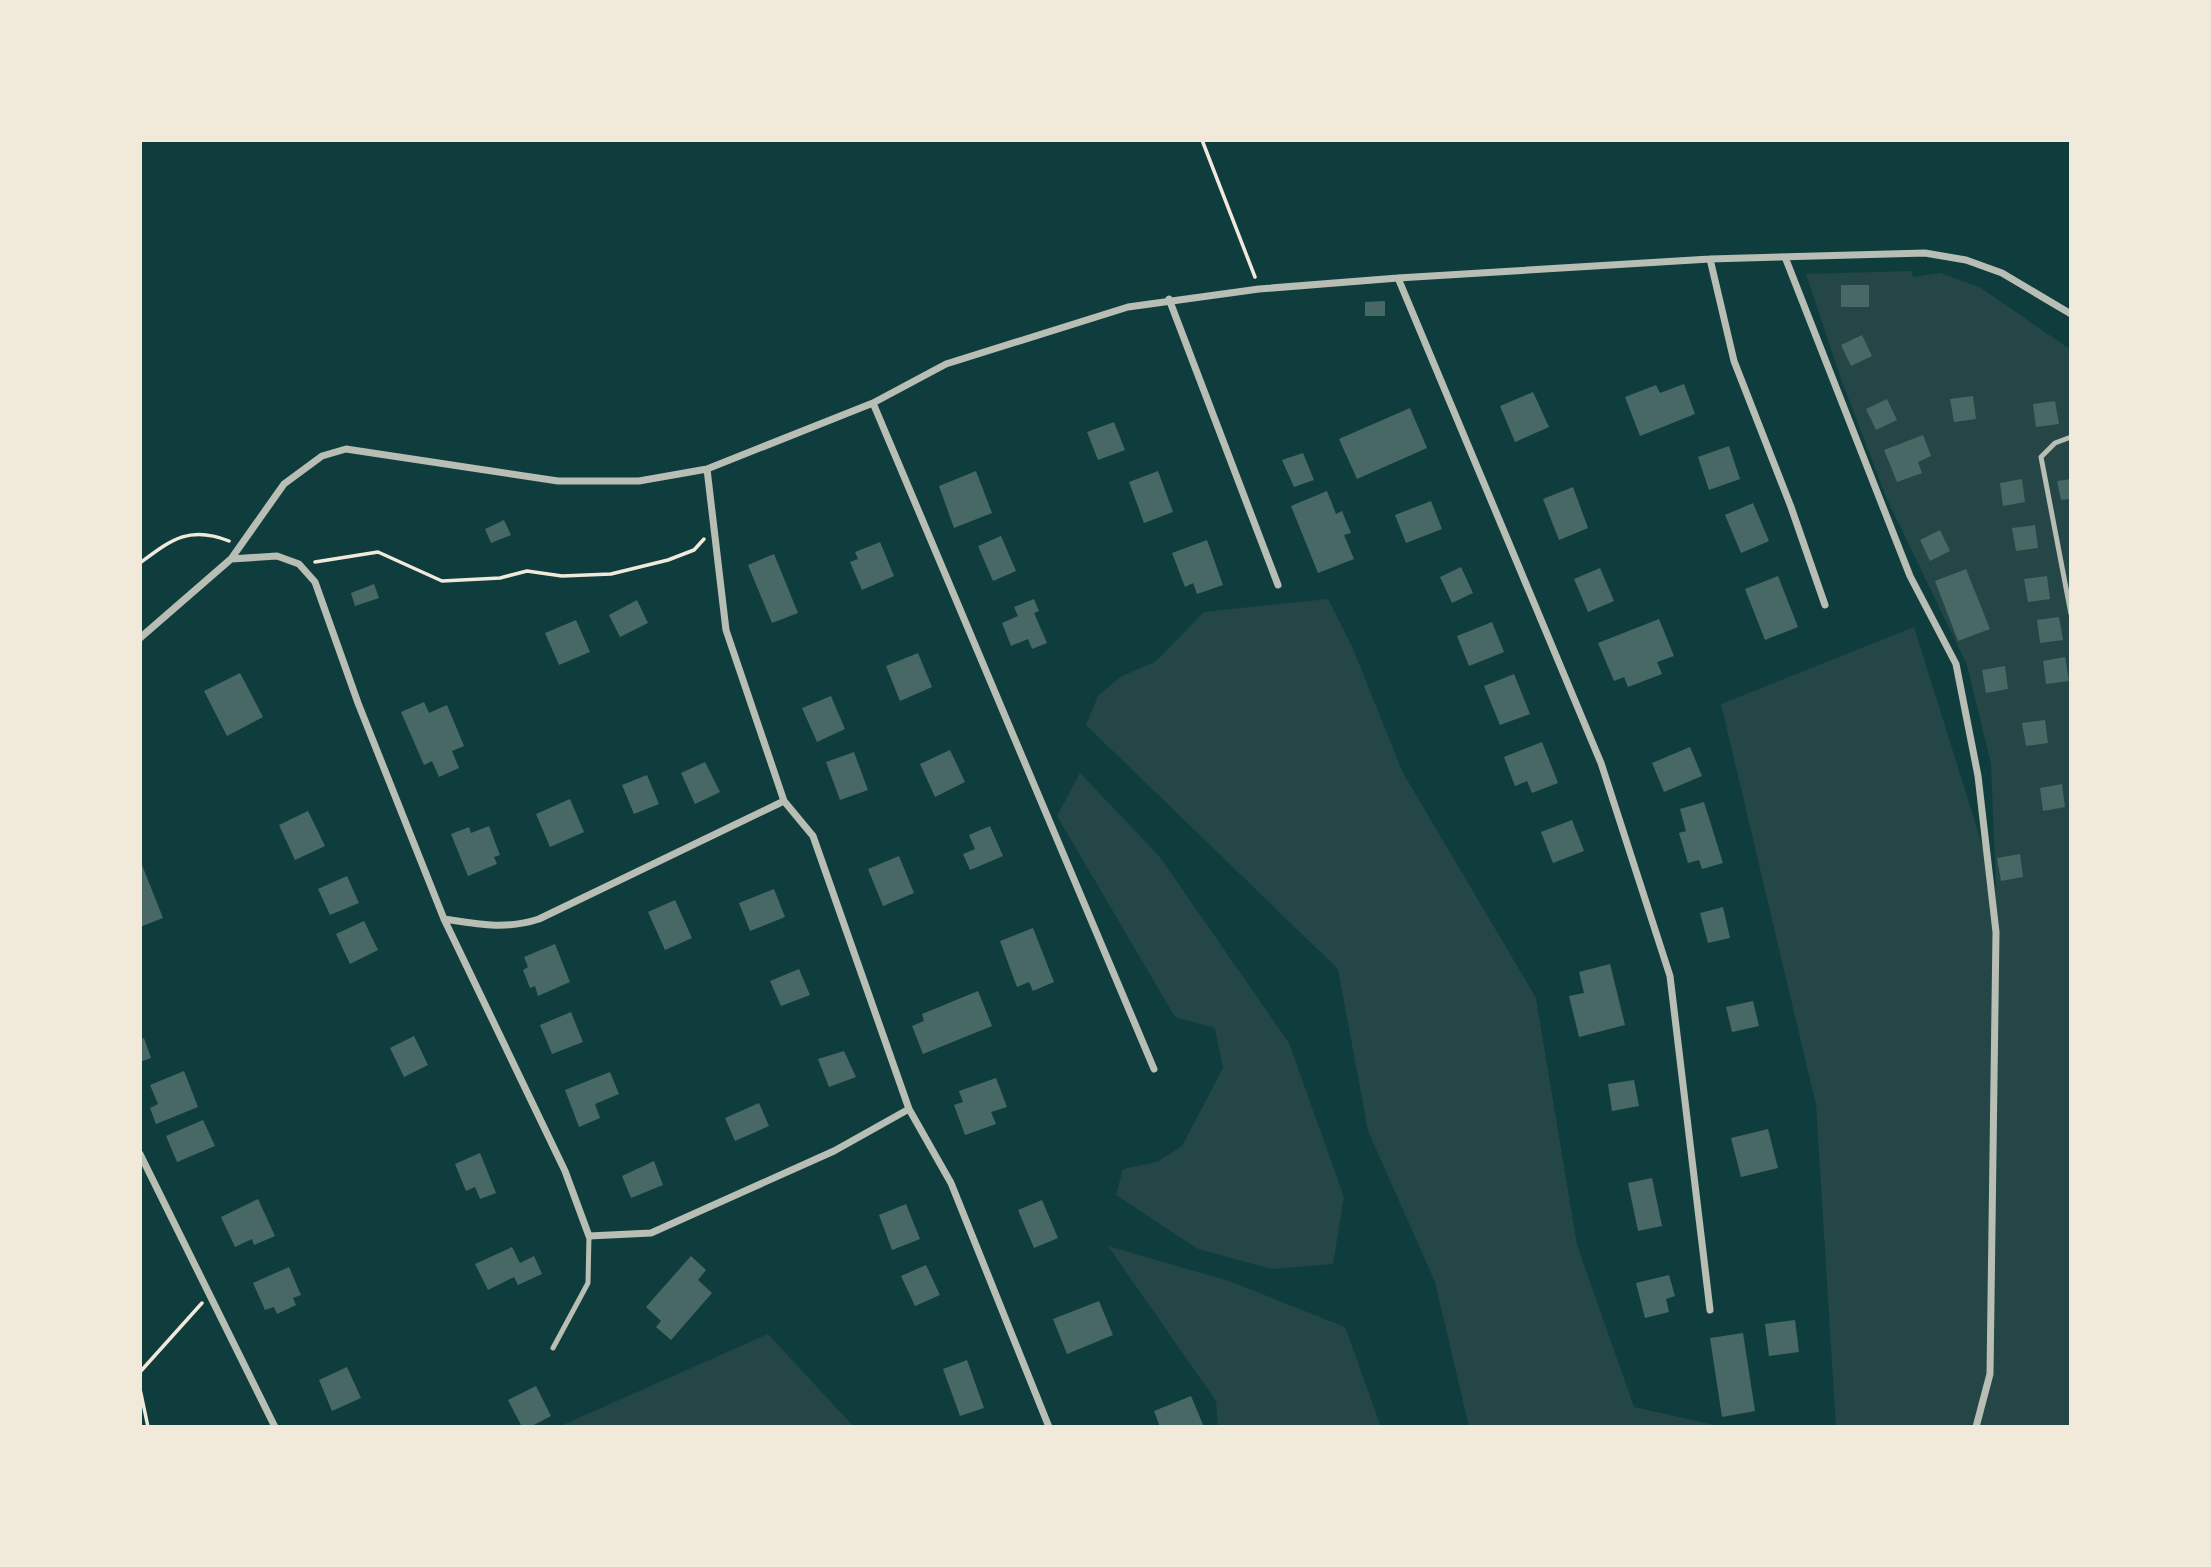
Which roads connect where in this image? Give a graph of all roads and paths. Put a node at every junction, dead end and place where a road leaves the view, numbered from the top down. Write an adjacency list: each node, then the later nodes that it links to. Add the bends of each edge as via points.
1 (1202, 140): 5 (path)
2 (1785, 257): 3 (street); 7 (street, via 1925,253 1966,260 2002,273); 34 (street, via 1910,576 1956,664 1978,776 1996,932 1990,1374)
3 (1710, 259): 4 (street); 17 (street, via 1734,361)
4 (1398, 278): 5 (street); 27 (street, via 1601,763 1670,976)
5 (1259, 289): 6 (street)
6 (1169, 299): 8 (street, via 1128,307 946,365); 16 (street)
7 (2071, 314)
8 (873, 403): 10 (street); 22 (street)
9 (2071, 437): 18 (lane, via 2054,443 2041,457)
10 (707, 469): 11 (street); 12 (street, via 639,481 558,481 346,449 322,456 284,484)
11 (715, 530): 15 (path, via 694,550 611,574 562,576 527,571 500,578 442,580 378,552); 20 (street, via 726,630)
12 (241, 546): 13 (street); 14 (path, via 214,535 174,537)
13 (231, 559): 15 (street, via 277,556); 19 (street)
14 (140, 563)
15 (299, 564): 21 (street, via 315,582)
16 (1278, 585)
17 (1825, 605)
18 (2071, 614)
19 (140, 638)
20 (785, 801): 21 (street, via 520,926); 23 (street, via 813,836)
21 (444, 919): 25 (street, via 565,1171)
22 (1154, 1069)
23 (909, 1109): 25 (street, via 834,1151 651,1233); 33 (street, via 951,1183)
24 (140, 1154): 26 (street)
25 (589, 1236): 28 (lane, via 588,1283)
26 (210, 1295): 29 (path); 32 (street)
27 (1710, 1310)
28 (553, 1348)
29 (140, 1372)
30 (140, 1390): 31 (path)
31 (148, 1427)
32 (275, 1427)
33 (1049, 1427)
34 (1976, 1427)

